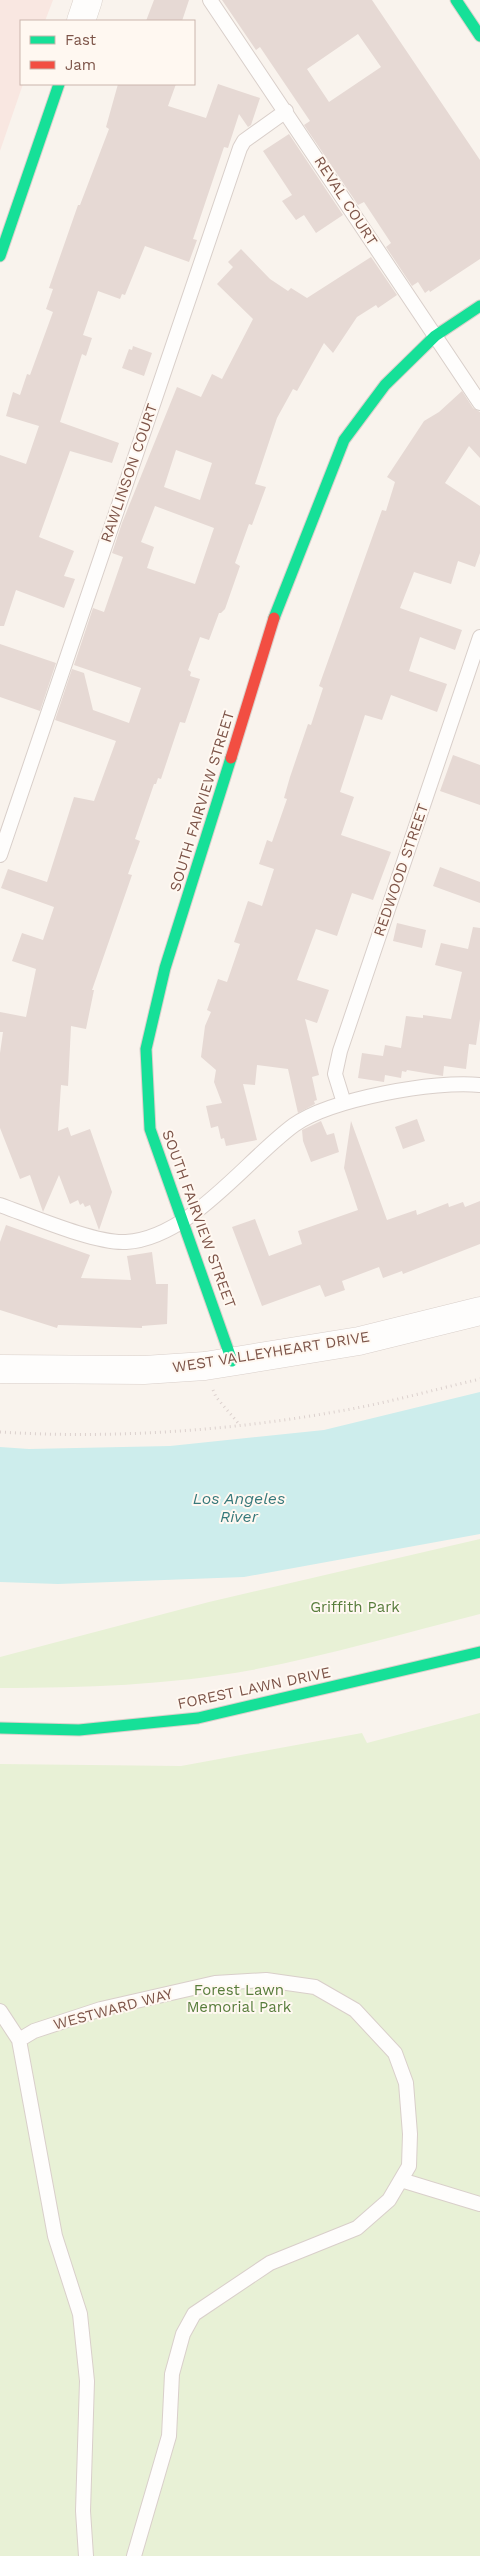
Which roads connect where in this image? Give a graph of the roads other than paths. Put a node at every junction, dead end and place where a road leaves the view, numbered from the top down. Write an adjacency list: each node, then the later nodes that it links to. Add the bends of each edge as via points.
1 (88, 0): 4 (street)
2 (210, 0): 7 (lane, REVAL COURT)
3 (456, 0): 5 (street)
4 (80, 20)
5 (480, 36)
6 (59, 85): 8 (street)
7 (286, 111): 10 (lane, REVAL COURT); 13 (lane, RAWLINSON COURT, via 244,141 240,148)
8 (0, 256)
9 (480, 306): 10 (street, SOUTH FAIRVIEW STREET)
10 (435, 336): 11 (lane, REVAL COURT); 17 (street, SOUTH FAIRVIEW STREET, via 385,385 344,440 277,610 165,968 146,1049 150,1130)
11 (480, 403)
12 (480, 637): 15 (lane, REDWOOD STREET, via 340,1051 335,1074)
13 (0, 854)
14 (480, 1085): 15 (lane, via 405,1089)
15 (344, 1102): 17 (lane, via 297,1124)
16 (0, 1205): 17 (lane, via 97,1238 125,1242 147,1239)
17 (182, 1221): 19 (street, SOUTH FAIRVIEW STREET)
18 (480, 1311): 19 (street, WEST VALLEYHEART DRIVE, via 359,1341)
19 (232, 1361): 20 (street, WEST VALLEYHEART DRIVE, via 144,1370)
20 (0, 1369)
21 (480, 1652): 22 (street, FOREST LAWN DRIVE, via 198,1718 79,1730)
22 (0, 1728)
23 (0, 2011): 24 (lane)
24 (19, 2040): 25 (lane, WESTWARD WAY, via 34,2031 101,2009 215,1983 266,1980 315,1987 355,2010 395,2053 406,2084 410,2134 409,2166); 27 (lane, via 55,2236 80,2314 87,2381 83,2511)
25 (401, 2180): 26 (lane); 28 (lane, WESTWARD WAY, via 389,2200 357,2228 270,2263 194,2314 183,2334 172,2374 169,2436)
26 (480, 2204)
27 (86, 2556)
28 (134, 2556)

